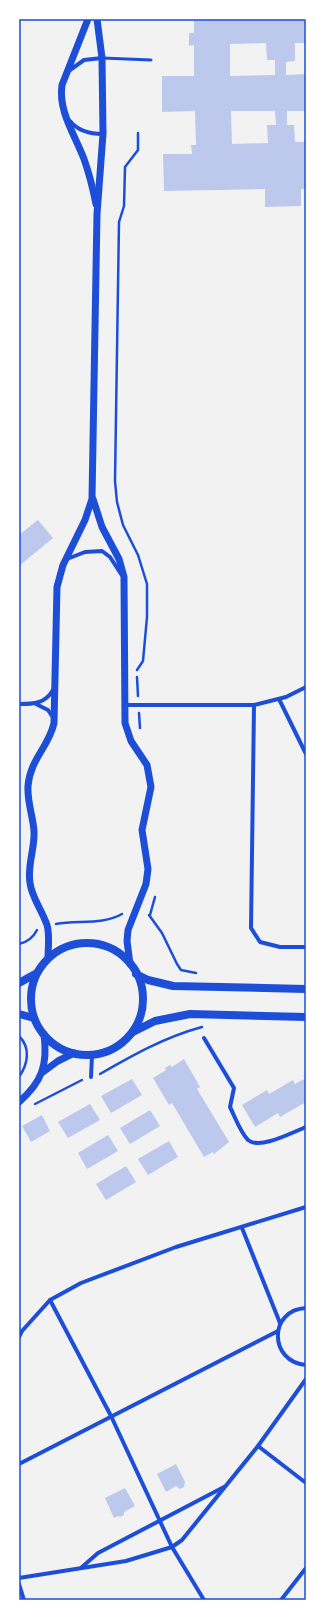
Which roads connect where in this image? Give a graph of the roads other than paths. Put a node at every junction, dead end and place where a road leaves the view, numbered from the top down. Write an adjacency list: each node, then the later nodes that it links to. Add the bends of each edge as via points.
1 (88, 19): 5 (street)
2 (97, 19): 3 (street)
3 (102, 58): 4 (lane); 5 (street, via 84,60); 7 (street)
4 (151, 60)
5 (67, 73): 6 (street, via 60,94)
6 (63, 110): 7 (street, via 79,129); 8 (street, via 84,160)
7 (103, 134): 8 (street)
8 (98, 214): 9 (street)
9 (92, 499): 10 (street, via 85,520); 11 (street, via 102,527 119,559)
10 (65, 560): 11 (street, via 85,552 102,551 115,564); 12 (street, via 56,598)
11 (126, 585): 17 (street)
12 (55, 685): 16 (street, via 48,698); 19 (street)
13 (306, 687): 14 (street)
14 (279, 699): 18 (street); 20 (street)
15 (19, 704): 16 (street)
16 (36, 704): 19 (street, via 48,710)
17 (125, 705): 18 (street); 23 (street, via 126,730 147,765 151,787 142,830 148,869 146,884 131,920 127,941)
18 (254, 705): 21 (street, via 251,928 260,942 280,947)
19 (54, 723): 22 (street, via 49,740 32,765 28,786 34,832 30,882 47,926)
20 (306, 754)
21 (306, 947)
22 (48, 958): 23 (main road, via 62,948 79,943 96,944 113,949); 24 (main road)
23 (130, 964): 25 (main road)
24 (37, 973): 26 (main road); 30 (main road, via 31,1000)
25 (136, 974): 27 (main road, via 148,980 173,986); 31 (main road, via 142,989 143,1001 141,1013)
26 (19, 983)
27 (306, 989)
28 (19, 1014): 30 (main road)
29 (306, 1017): 31 (main road, via 190,1014 154,1021)
30 (34, 1018): 32 (main road)
31 (132, 1032): 35 (main road, via 119,1045)
32 (44, 1034): 34 (main road, via 57,1046); 36 (street)
33 (204, 1038): 39 (street, via 234,1088 230,1107 247,1139 258,1143 267,1142)
34 (74, 1053): 35 (main road); 36 (street)
35 (92, 1055): 37 (street)
36 (43, 1072): 38 (street, via 29,1094)
37 (91, 1077)
38 (19, 1102)
39 (306, 1126)
40 (306, 1206): 41 (street)
41 (242, 1228): 42 (street, via 169,1250 81,1283); 44 (street)
42 (50, 1300): 46 (street); 49 (street)
43 (306, 1308): 44 (street, via 289,1313)
44 (280, 1323): 45 (street)
45 (278, 1331): 47 (street, via 278,1344 283,1354 294,1363); 49 (street)
46 (19, 1337)
47 (306, 1365)
48 (306, 1379): 50 (street)
49 (111, 1416): 51 (street); 54 (street)
50 (258, 1446): 52 (street); 53 (street)
51 (19, 1464)
52 (306, 1483)
53 (226, 1486): 54 (street); 55 (street, via 182,1540)
54 (160, 1520): 55 (street); 56 (street, via 98,1553)
55 (172, 1547): 56 (street, via 126,1561); 61 (street)
56 (81, 1567): 58 (street)
57 (306, 1568): 62 (street)
58 (19, 1578)
59 (19, 1584): 60 (street)
60 (24, 1600)
61 (204, 1600)
62 (281, 1600)

